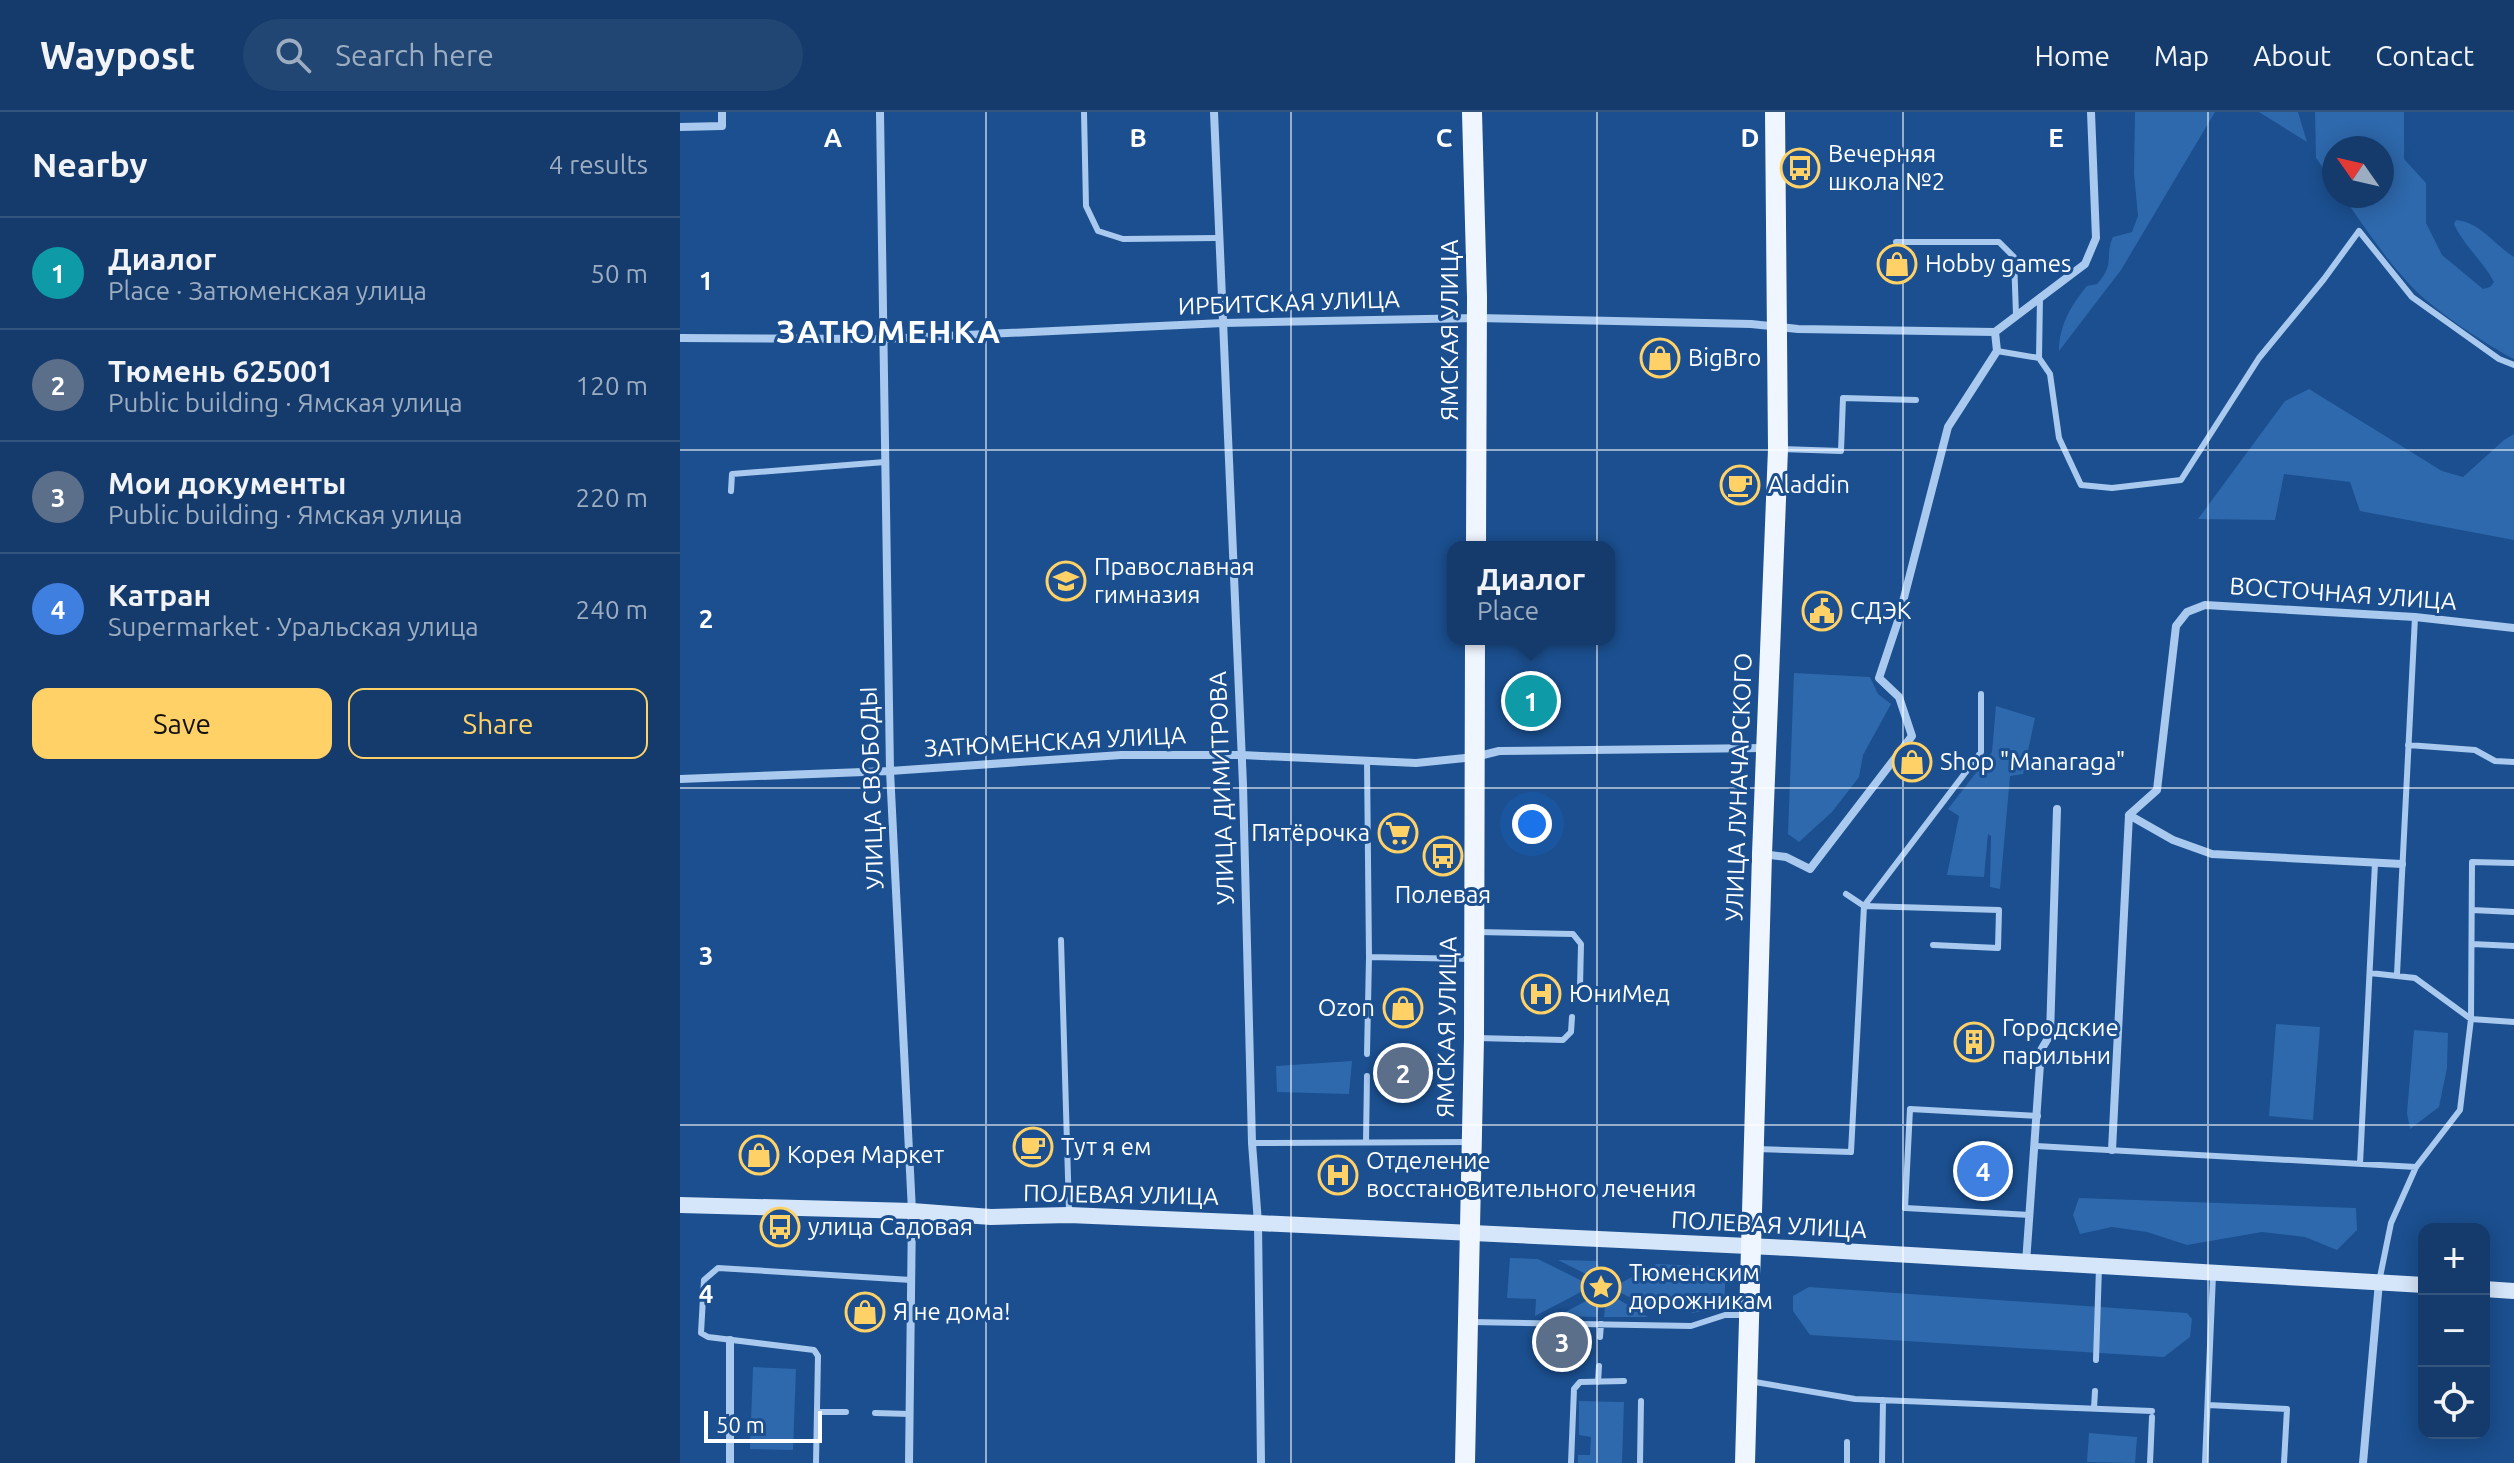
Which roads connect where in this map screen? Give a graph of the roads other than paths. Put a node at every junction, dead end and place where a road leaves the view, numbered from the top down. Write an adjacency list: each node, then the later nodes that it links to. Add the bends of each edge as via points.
1 (722, 112): 8 (street, via 722,126)
2 (880, 112): 18 (street, УЛИЦА СВОБОДЫ)
3 (1084, 112): 9 (lane, via 1086,206 1098,231 1123,239)
4 (1214, 112): 9 (street, УЛИЦА ДИМИТРОВА)
5 (1472, 112): 13 (main road, ЯМСКАЯ УЛИЦА)
6 (1775, 112): 15 (main road, УЛИЦА ЛУНАЧАРСКОГО)
7 (2091, 112): 11 (street, via 2096,238 2085,264)
8 (680, 127)
9 (1217, 238): 14 (street, УЛИЦА ДИМИТРОВА)
10 (1896, 242): 12 (lane, via 1999,242 2014,257)
11 (2040, 297): 12 (street); 20 (lane)
12 (2016, 315): 16 (street)
13 (1477, 318): 14 (street, ИРБИТСКАЯ УЛИЦА); 15 (street, ИРБИТСКАЯ УЛИЦА); 26 (main road, ЯМСКАЯ УЛИЦА)
14 (1223, 323): 18 (street, ИРБИТСКАЯ УЛИЦА); 33 (street, УЛИЦА ДИМИТРОВА)
15 (1777, 327): 16 (street, ИРБИТСКАЯ УЛИЦА); 23 (main road, УЛИЦА ЛУНАЧАРСКОГО)
16 (1995, 332): 19 (street)
17 (680, 338): 18 (street, ИРБИТСКАЯ УЛИЦА)
18 (882, 339): 24 (street, УЛИЦА СВОБОДЫ)
19 (1997, 351): 20 (lane); 41 (street, via 1948,427 1879,678 1899,697 1912,736 1814,872 1786,857)
20 (2039, 358): 21 (lane, via 2050,374 2059,438 2081,485 2112,488 2181,480 2259,358 2359,231 2412,297)
21 (2514, 365)
22 (1916, 400): 23 (lane, via 1843,398 1841,451)
23 (1778, 449): 32 (main road, УЛИЦА ЛУНАЧАРСКОГО)
24 (885, 462): 25 (lane, via 732,474); 37 (street, УЛИЦА СВОБОДЫ)
25 (731, 491)
26 (1476, 541)
27 (2415, 617): 28 (street, ВОСТОЧНАЯ УЛИЦА); 31 (lane); 40 (street, ВОСТОЧНАЯ УЛИЦА, via 2205,605 2187,612 2176,626 2157,790)
28 (2514, 628)
29 (1475, 645): 34 (main road, ЯМСКАЯ УЛИЦА)
30 (1981, 694): 46 (lane, via 1981,752)
31 (2408, 745): 36 (lane, via 2475,750 2495,761); 44 (lane)
32 (1766, 748): 34 (street, ЗАТЮМЕНСКАЯ УЛИЦА, via 1527,750); 41 (main road, УЛИЦА ЛУНАЧАРСКОГО)
33 (1242, 755): 35 (street, ЗАТЮМЕНСКАЯ УЛИЦА); 37 (street, ЗАТЮМЕНСКАЯ УЛИЦА, via 1121,755); 68 (street, УЛИЦА ДИМИТРОВА)
34 (1475, 757): 35 (street, ЗАТЮМЕНСКАЯ УЛИЦА, via 1416,763); 49 (main road, ЯМСКАЯ УЛИЦА)
35 (1367, 760): 54 (lane)
36 (2514, 762)
37 (890, 771): 38 (street, ЗАТЮМЕНСКАЯ УЛИЦА); 75 (street, УЛИЦА СВОБОДЫ)
38 (680, 779)
39 (2057, 809): 65 (street, via 2050,1035 2041,1050)
40 (2129, 815): 42 (street, via 2212,854); 71 (street)
41 (1762, 854): 70 (main road, УЛИЦА ЛУНАЧАРСКОГО)
42 (2375, 863): 44 (street); 56 (lane)
43 (2514, 863): 47 (lane, via 2472,862)
44 (2402, 864): 57 (lane)
45 (1846, 894): 46 (lane)
46 (1864, 906): 52 (lane, via 1999,910 1998,948); 70 (lane, via 1851,1152)
47 (2472, 910): 48 (lane); 51 (lane)
48 (2514, 912)
49 (1475, 932): 55 (main road, ЯМСКАЯ УЛИЦА); 58 (lane, via 1573,934 1581,944)
50 (1061, 940): 76 (lane)
51 (2472, 944): 53 (lane); 60 (lane)
52 (1933, 945)
53 (2514, 946)
54 (1369, 957): 55 (lane); 63 (lane)
55 (1474, 959): 62 (main road, ЯМСКАЯ УЛИЦА)
56 (2370, 973): 57 (lane); 72 (lane)
57 (2397, 974): 60 (lane, via 2415,978)
58 (1580, 987)
59 (1572, 1017): 62 (lane, via 1571,1032 1563,1040)
60 (2471, 1019): 61 (lane); 73 (lane, via 2460,1110)
61 (2514, 1022)
62 (1474, 1038): 67 (main road, ЯМСКАЯ УЛИЦА)
63 (1367, 1054)
64 (1367, 1076): 66 (lane)
65 (2038, 1116): 69 (street); 77 (lane, via 1910,1109 1905,1208)
66 (1366, 1142): 67 (lane); 68 (lane)
67 (1472, 1142): 79 (main road, ЯМСКАЯ УЛИЦА)
68 (1252, 1143): 78 (street, УЛИЦА ДИМИТРОВА)
69 (2036, 1146): 71 (lane); 77 (street)
70 (1753, 1149): 80 (main road, УЛИЦА ЛУНАЧАРСКОГО)
71 (2112, 1150): 72 (lane)
72 (2360, 1164): 73 (lane)
73 (2416, 1167): 85 (lane, via 2391,1223)
74 (680, 1205): 75 (street, ПОЛЕВАЯ УЛИЦА)
75 (912, 1211): 76 (street, ПОЛЕВАЯ УЛИЦА); 84 (street, УЛИЦА СВОБОДЫ)
76 (1069, 1215): 78 (street, ПОЛЕВАЯ УЛИЦА)
77 (2030, 1215): 81 (street)
78 (1258, 1223): 79 (street, ПОЛЕВАЯ УЛИЦА); 112 (street, УЛИЦА ДИМИТРОВА)
79 (1469, 1234): 80 (street, ПОЛЕВАЯ УЛИЦА); 90 (main road, ЯМСКАЯ УЛИЦА)
80 (1751, 1247): 81 (street, ПОЛЕВАЯ УЛИЦА); 89 (main road, УЛИЦА ЛУНАЧАРСКОГО)
81 (2026, 1263): 82 (street, ПОЛЕВАЯ УЛИЦА)
82 (2099, 1267): 83 (street, ПОЛЕВАЯ УЛИЦА); 94 (lane)
83 (2214, 1273): 85 (street, ПОЛЕВАЯ УЛИЦА); 102 (lane)
84 (911, 1280): 93 (lane, via 718,1268 704,1280 701,1333); 107 (street, УЛИЦА СВОБОДЫ)
85 (2379, 1282): 86 (street, ПОЛЕВАЯ УЛИЦА); 122 (street)
86 (2418, 1285)
87 (2490, 1289): 88 (street)
88 (2514, 1291)
89 (1749, 1315): 91 (lane, via 1725,1315 1691,1326); 97 (main road, УЛИЦА ЛУНАЧАРСКОГО)
90 (1467, 1322): 91 (lane); 113 (main road, ЯМСКАЯ УЛИЦА)
91 (1601, 1324): 92 (lane)
92 (1600, 1337)
93 (730, 1340): 104 (lane, via 814,1350); 109 (street)
94 (2096, 1360)
95 (1599, 1366): 98 (lane)
96 (1624, 1381): 98 (lane)
97 (1747, 1381): 100 (lane); 116 (main road, УЛИЦА ЛУНАЧАРСКОГО)
98 (1598, 1382): 114 (lane, via 1580,1382 1574,1389)
99 (2095, 1391): 103 (lane)
100 (1883, 1400): 103 (lane); 118 (lane)
101 (1641, 1401): 115 (lane)
102 (2208, 1405): 120 (lane); 121 (lane, via 2287,1409)
103 (2094, 1408): 119 (lane, via 2152,1414)
104 (817, 1412): 105 (lane); 110 (lane)
105 (846, 1412)
106 (875, 1413): 107 (lane)
107 (910, 1414): 111 (street, УЛИЦА СВОБОДЫ)
108 (1847, 1442): 117 (lane)
109 (730, 1463)
110 (816, 1463)
111 (909, 1463)
112 (1261, 1463)
113 (1465, 1463)
114 (1571, 1463)
115 (1640, 1463)
116 (1745, 1463)
117 (1847, 1463)
118 (1882, 1463)
119 (2150, 1463)
120 (2205, 1463)
121 (2284, 1463)
122 (2363, 1463)

